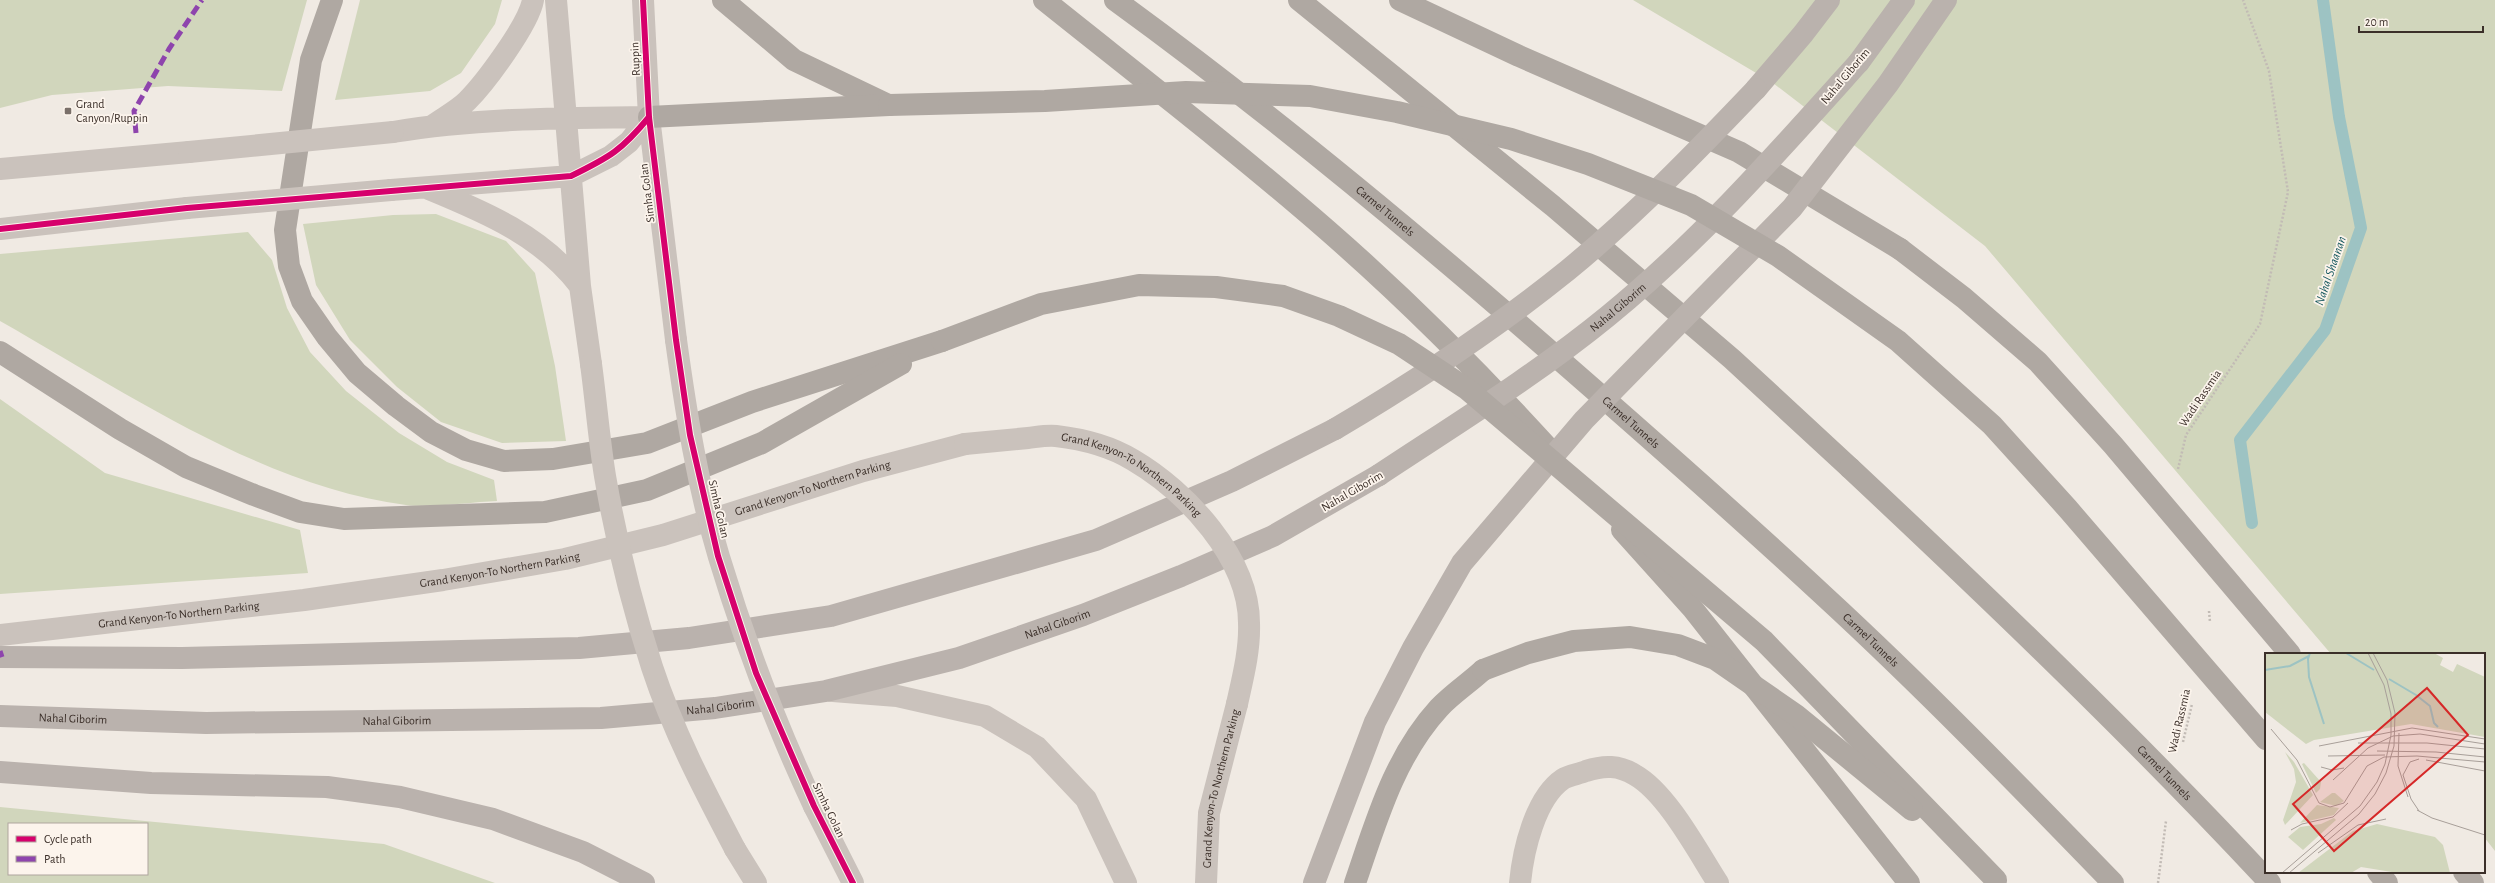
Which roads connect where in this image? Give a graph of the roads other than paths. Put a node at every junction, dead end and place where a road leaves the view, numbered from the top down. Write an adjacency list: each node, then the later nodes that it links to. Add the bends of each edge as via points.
1 (332, 0): 22 (highway, via 311,60 285,230 289,266 302,301 357,373 431,432 466,450 504,461 553,459 647,442 752,402)
2 (533, 0): 16 (street, via 501,59 484,82 466,102)
3 (556, 0): 15 (street)
4 (643, 0): 14 (street, Ruppin)
5 (723, 0): 13 (highway, via 794,60)
6 (1044, 0): 33 (highway, bridge, via 1327,230 1404,300 1516,413 1693,609)
7 (1115, 0): 44 (highway, Carmel Tunnels, via 1164,35 1440,255 1643,433 1824,596 2005,771)
8 (1299, 0): 45 (highway, Carmel Tunnels, bridge, via 1553,206 1732,359 1979,588 2098,704)
9 (1400, 0): 25 (highway, bridge, via 1519,56 1739,152 1900,249 1964,298 2038,362 2113,445)
10 (1829, 0): 26 (main road, bridge, via 1756,89 1675,174 1568,270 1484,334 1335,429 1232,481 1096,540 831,616 689,638 578,648 182,658)
11 (1904, 0): 27 (main road, Nahal Giborim, bridge, via 1859,62 1748,186 1661,270 1608,316 1533,373 1379,475 1272,536 1090,612 959,658)
12 (1946, 0): 40 (main road, bridge, via 1888,84 1792,208 1584,420 1462,563 1413,648 1376,722)
13 (889, 105): 14 (highway); 29 (highway, bridge, via 1045,102 1186,92 1310,96 1398,112 1511,139 1588,164 1691,205 1778,256 1898,340 1992,425 2068,509)
14 (649, 117): 15 (street); 18 (street, via 629,142 611,156); 37 (street, Simha Golan, bridge, via 690,435 718,556 756,673 814,806)
15 (567, 118): 16 (street); 18 (street)
16 (432, 126): 17 (street, bridge, via 393,132)
17 (0, 169)
18 (572, 176): 19 (street); 21 (street)
19 (426, 188): 20 (street, bridge, via 187,208); 21 (street, via 477,209 523,234 564,265)
20 (0, 229)
21 (580, 286): 36 (street, bridge, via 605,476 626,575 652,667 700,784)
22 (942, 341): 23 (highway, via 762,443 647,490 545,512 344,519 300,512 186,467 120,429); 34 (highway, bridge, via 1041,304 1139,285 1216,287 1283,296 1339,316 1399,344 1467,389 1764,641)
23 (0, 352)
24 (0, 635): 39 (street, Grand Kenyon-To Northern Parking, bridge, via 304,600 565,559 663,535 863,471 965,444 1054,436 1095,443 1133,460 1193,508 1218,536 1234,562 1244,589 1250,622 1247,656 1209,813)
25 (2289, 653)
26 (0, 657)
27 (826, 691): 28 (main road, Nahal Giborim, via 715,708 601,718 206,723); 38 (street, via 897,696 986,716 1037,747 1086,799)
28 (0, 716)
29 (2265, 738)
30 (0, 772): 35 (main road, via 150,783 327,787 400,796 493,819 583,852)
31 (2379, 873): 46 (highway)
32 (2465, 873): 47 (highway)
33 (1904, 879)
34 (1998, 881): 41 (highway, bridge, via 1796,715 1715,659 1678,645 1630,637 1574,641 1528,653 1483,670 1439,708 1408,750 1386,796)
35 (644, 883)
36 (756, 883)
37 (853, 883)
38 (1126, 883)
39 (1206, 883)
40 (1314, 883)
41 (1355, 883)
42 (1520, 883): 43 (street, via 1529,836 1540,805 1563,779 1595,768 1616,766 1636,775 1656,793)
43 (1718, 883)
44 (2113, 883)
45 (2270, 883)
46 (2387, 883)
47 (2473, 883)

